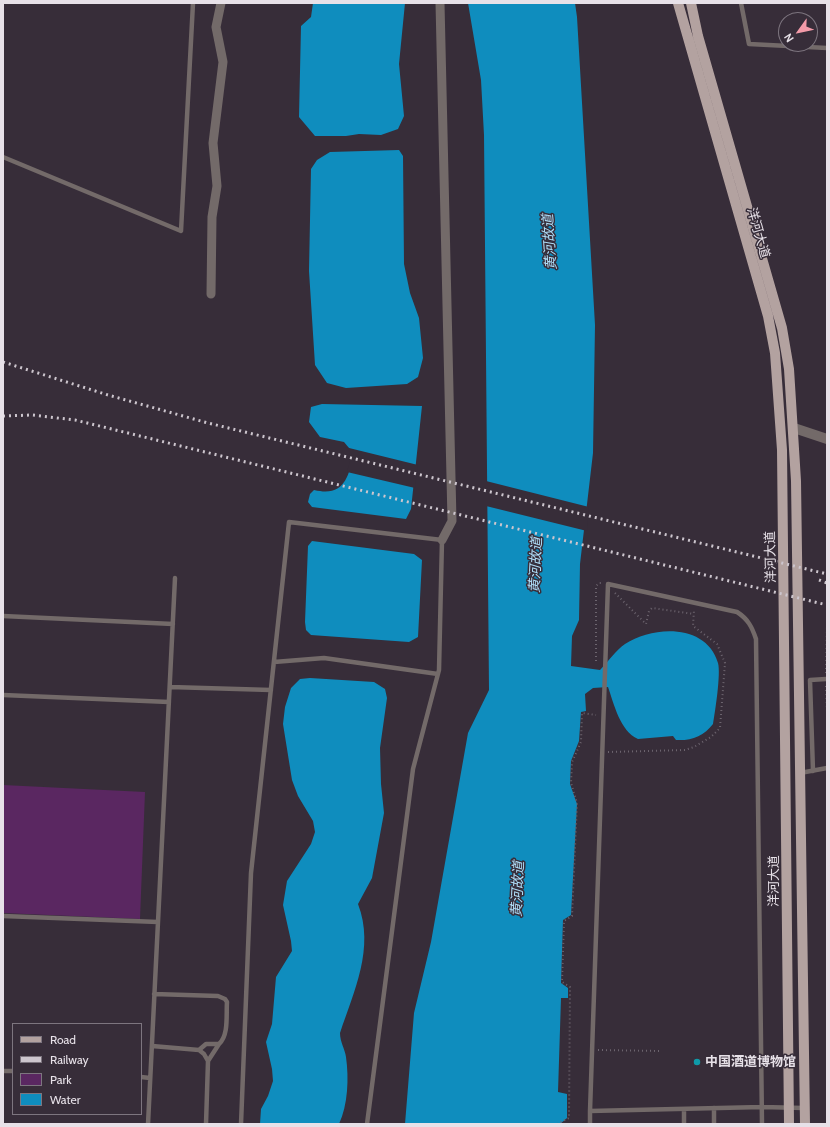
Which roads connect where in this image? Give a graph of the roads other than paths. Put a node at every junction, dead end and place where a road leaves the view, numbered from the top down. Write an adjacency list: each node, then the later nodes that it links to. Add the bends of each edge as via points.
1 (193, 3): 8 (lane, via 181,231)
2 (221, 3): 9 (street, via 216,26 223,62 213,143 217,186 212,217)
3 (440, 3): 12 (street, via 452,521)
4 (678, 3): 37 (main road, 洋河大道, via 768,316 776,361 782,458)
5 (691, 3): 10 (main road, 洋河大道, via 698,36 782,328)
6 (741, 3): 7 (lane, via 749,44)
7 (827, 48)
8 (3, 157)
9 (210, 294)
10 (794, 428): 11 (street); 25 (main road, 洋河大道)
11 (827, 439)
12 (442, 540): 16 (lane, via 289,522); 17 (lane)
13 (175, 578): 15 (lane)
14 (3, 616): 15 (lane)
15 (173, 624): 19 (lane)
16 (274, 662): 17 (lane, via 324,658); 20 (lane)
17 (438, 674): 44 (lane, via 413,769)
18 (826, 679): 24 (lane, via 810,680)
19 (170, 687): 20 (lane); 22 (lane)
20 (271, 690): 43 (lane, via 251,873)
21 (3, 695): 22 (lane)
22 (169, 702): 27 (lane)
23 (827, 768): 24 (lane)
24 (813, 771): 25 (lane)
25 (800, 773): 38 (main road, 洋河大道)
26 (3, 916): 27 (lane)
27 (158, 922): 28 (lane)
28 (154, 994): 29 (lane, via 225,998 225,1034); 30 (lane)
29 (219, 1044): 31 (lane, via 206,1044); 32 (lane)
30 (152, 1046): 31 (lane); 34 (lane)
31 (199, 1050): 32 (lane)
32 (208, 1061): 42 (lane)
33 (142, 1077): 34 (lane)
34 (150, 1078): 41 (lane)
35 (762, 1107): 36 (lane); 37 (lane); 40 (lane, via 756,639 753,628 746,617 738,612 608,584); 48 (lane)
36 (714, 1108): 39 (lane); 47 (lane)
37 (789, 1108): 38 (lane); 49 (main road, 洋河大道)
38 (804, 1108): 50 (main road, 洋河大道)
39 (684, 1109): 40 (lane); 46 (lane)
40 (590, 1111): 45 (lane)
41 (148, 1124)
42 (206, 1124)
43 (242, 1124)
44 (367, 1124)
45 (590, 1124)
46 (684, 1124)
47 (714, 1124)
48 (762, 1124)
49 (789, 1124)
50 (805, 1124)

